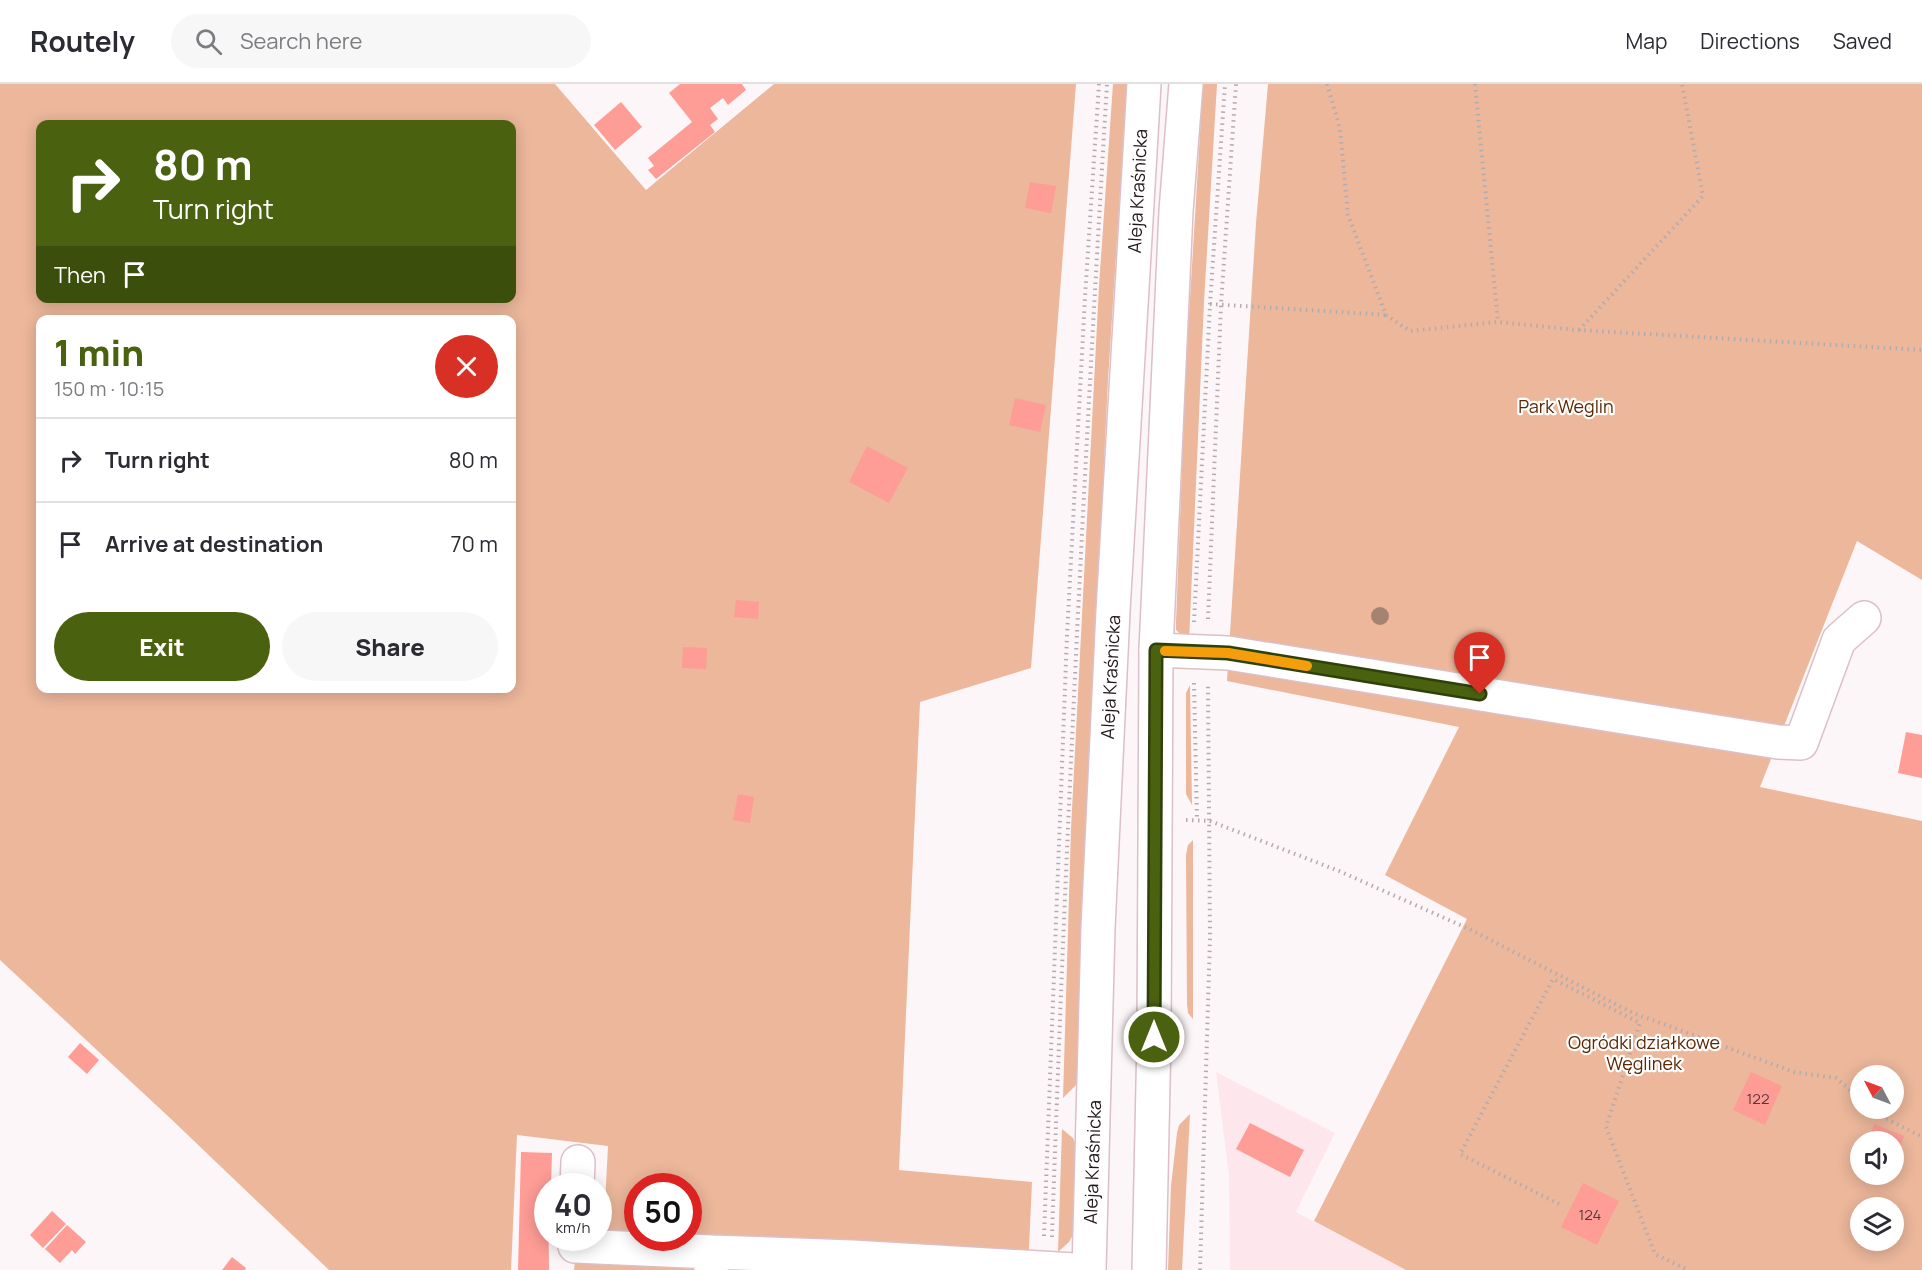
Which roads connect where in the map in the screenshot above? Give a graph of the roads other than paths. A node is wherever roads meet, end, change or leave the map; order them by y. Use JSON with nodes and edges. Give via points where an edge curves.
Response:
{"nodes":[{"id":1,"x":1144,"y":84,"type":"edge"},
{"id":2,"x":1186,"y":84,"type":"edge"},
{"id":3,"x":1864,"y":618,"type":"dead end"},
{"id":4,"x":1156,"y":650,"type":"junction"},
{"id":5,"x":612,"y":1250,"type":"edge"},
{"id":6,"x":712,"y":1261,"type":"edge"},
{"id":7,"x":852,"y":1264,"type":"edge"},
{"id":8,"x":1058,"y":1270,"type":"edge"},
{"id":9,"x":1089,"y":1270,"type":"edge"},
{"id":10,"x":1149,"y":1270,"type":"edge"}],
"edges":[{"from":1,"to":9,"type":"main road","name":"Aleja Kraśnicka","via":[[1098,928]]},
{"from":2,"to":4,"type":"main road","via":[[1175,234]]},
{"from":3,"to":4,"type":"main road","via":[[1839,640],[1802,743],[1228,653]]},
{"from":4,"to":10,"type":"main road"},
{"from":5,"to":6,"type":"main road"},
{"from":6,"to":7,"type":"main road"},
{"from":7,"to":8,"type":"main road"}]}
